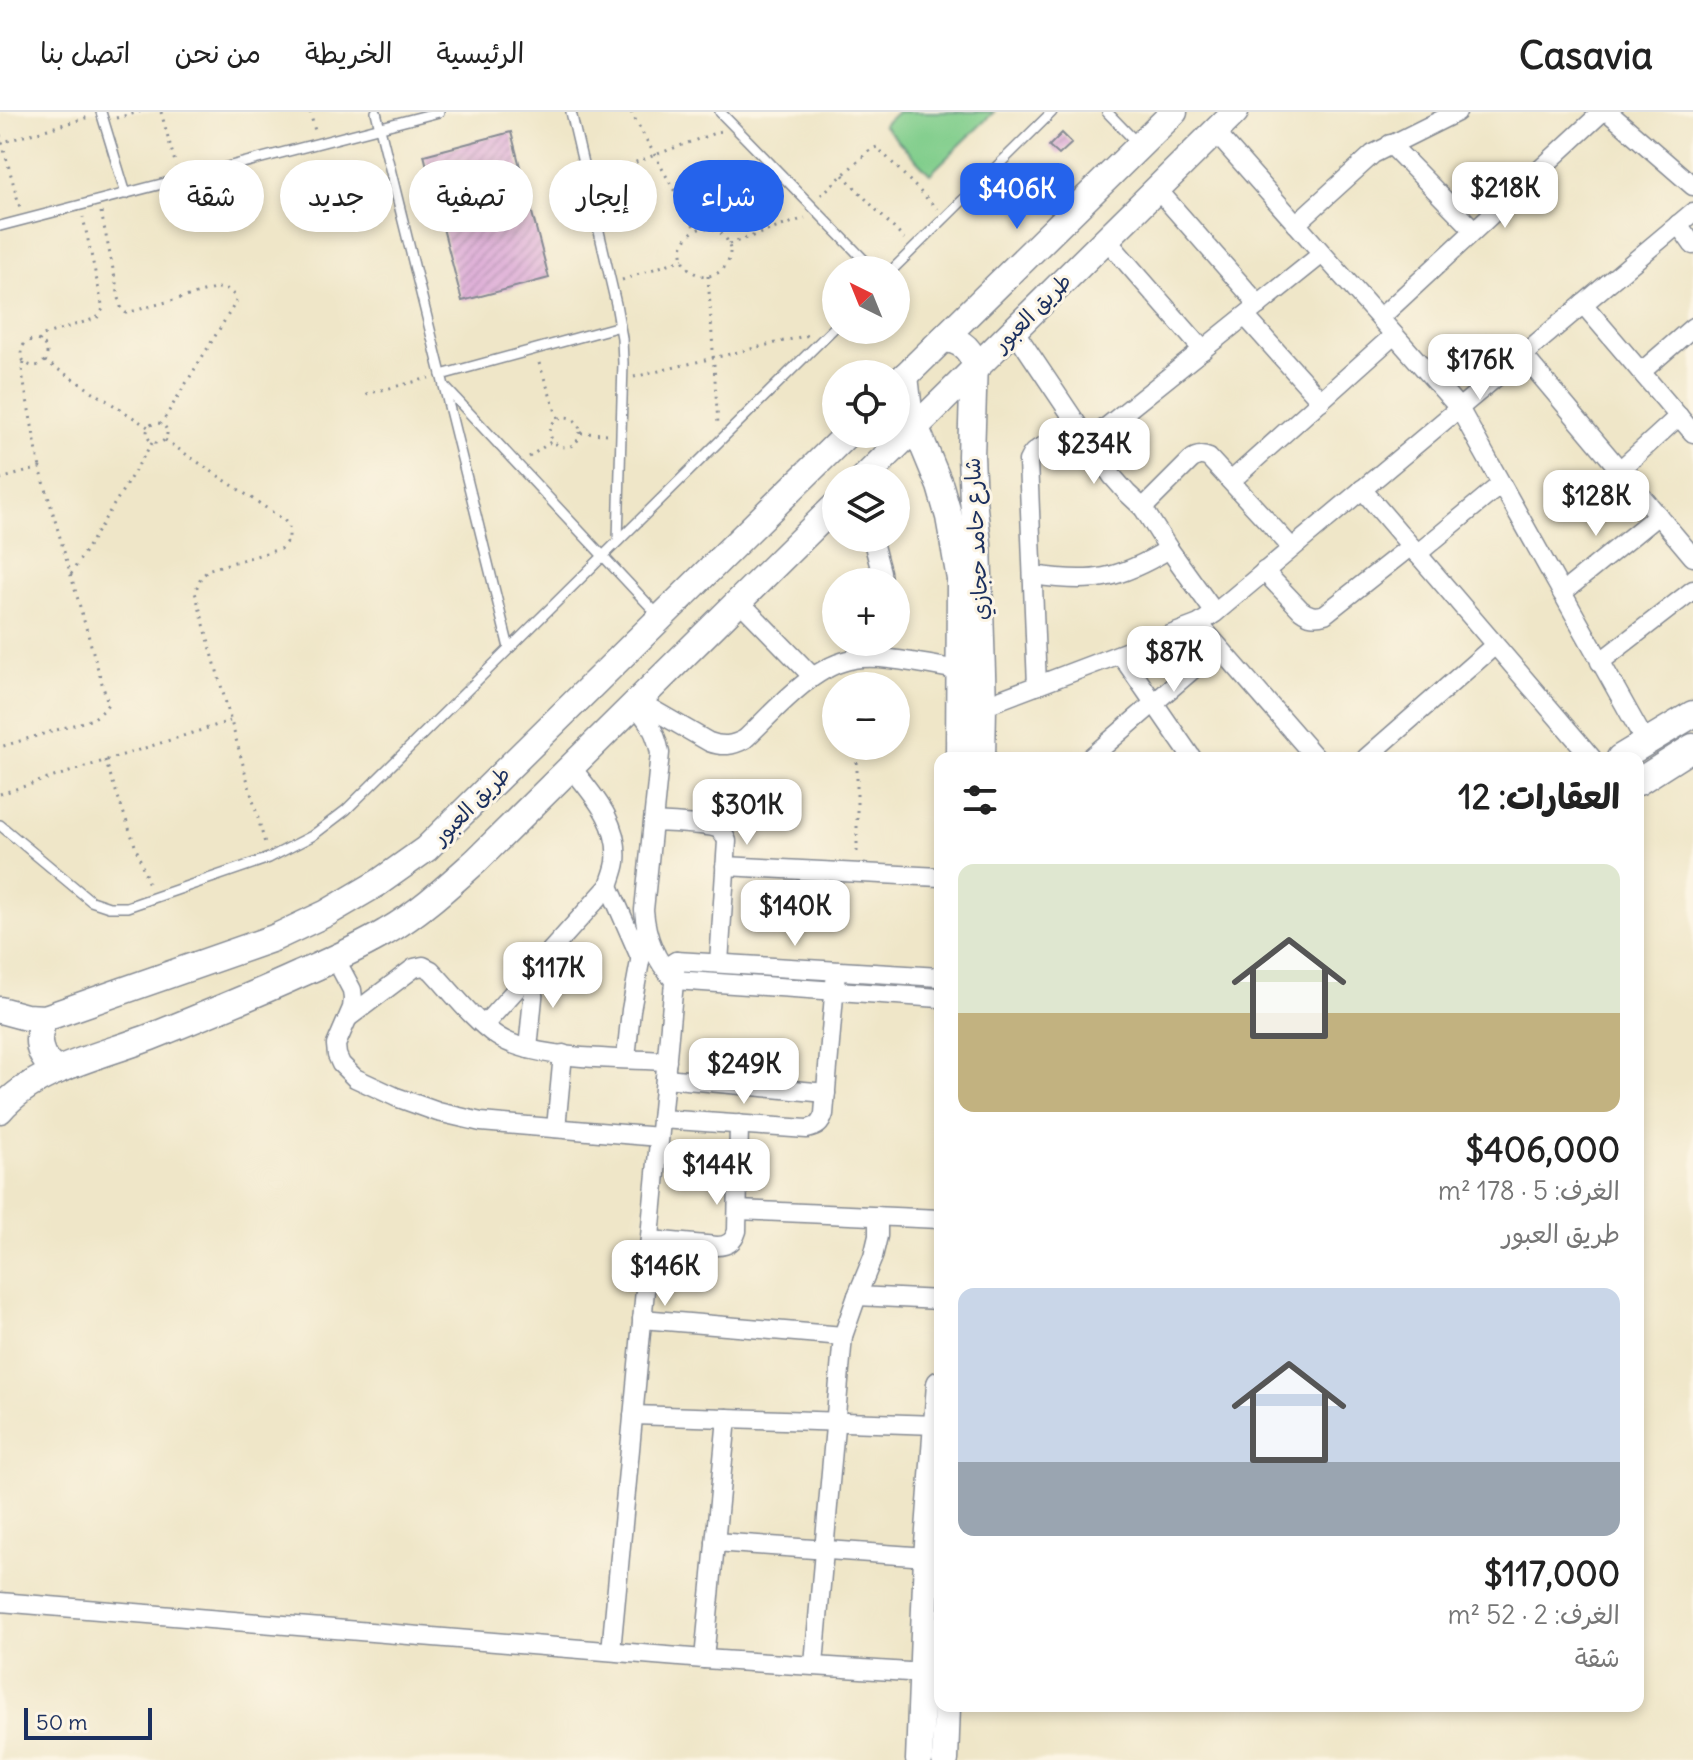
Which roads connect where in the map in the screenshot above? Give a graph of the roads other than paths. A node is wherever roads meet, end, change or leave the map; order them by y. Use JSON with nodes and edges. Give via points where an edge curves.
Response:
{"nodes":[{"id":1,"x":376,"y":112,"type":"edge"},
{"id":2,"x":439,"y":112,"type":"edge"},
{"id":3,"x":571,"y":112,"type":"edge"},
{"id":4,"x":720,"y":112,"type":"edge"},
{"id":5,"x":1052,"y":112,"type":"edge"},
{"id":6,"x":1107,"y":112,"type":"edge"},
{"id":7,"x":1174,"y":112,"type":"edge"},
{"id":8,"x":1235,"y":112,"type":"edge"},
{"id":9,"x":1454,"y":113,"type":"edge"},
{"id":10,"x":1615,"y":114,"type":"edge"},
{"id":11,"x":102,"y":116,"type":"edge"},
{"id":12,"x":380,"y":128,"type":"junction"},
{"id":13,"x":1215,"y":132,"type":"junction"},
{"id":14,"x":1390,"y":144,"type":"junction"},
{"id":15,"x":1140,"y":145,"type":"junction"},
{"id":16,"x":1693,"y":186,"type":"edge"},
{"id":17,"x":1157,"y":189,"type":"junction"},
{"id":18,"x":126,"y":194,"type":"junction"},
{"id":19,"x":1686,"y":218,"type":"edge"},
{"id":20,"x":1296,"y":224,"type":"junction"},
{"id":21,"x":0,"y":226,"type":"edge"},
{"id":22,"x":1474,"y":230,"type":"junction"},
{"id":23,"x":1106,"y":239,"type":"junction"},
{"id":24,"x":1693,"y":245,"type":"edge"},
{"id":25,"x":1322,"y":254,"type":"junction"},
{"id":26,"x":860,"y":256,"type":"edge"},
{"id":27,"x":906,"y":256,"type":"edge"},
{"id":28,"x":1583,"y":304,"type":"junction"},
{"id":29,"x":1252,"y":310,"type":"junction"},
{"id":30,"x":1380,"y":318,"type":"junction"},
{"id":31,"x":620,"y":326,"type":"junction"},
{"id":32,"x":1693,"y":327,"type":"edge"},
{"id":33,"x":1014,"y":330,"type":"junction"},
{"id":34,"x":1394,"y":335,"type":"junction"},
{"id":35,"x":943,"y":339,"type":"junction"},
{"id":36,"x":822,"y":341,"type":"edge"},
{"id":37,"x":1203,"y":350,"type":"junction"},
{"id":38,"x":1523,"y":355,"type":"junction"},
{"id":39,"x":974,"y":370,"type":"junction"},
{"id":40,"x":910,"y":372,"type":"edge"},
{"id":41,"x":1641,"y":372,"type":"junction"},
{"id":42,"x":442,"y":380,"type":"junction"},
{"id":43,"x":1321,"y":401,"type":"junction"},
{"id":44,"x":1459,"y":408,"type":"junction"},
{"id":45,"x":910,"y":409,"type":"edge"},
{"id":46,"x":1679,"y":416,"type":"junction"},
{"id":47,"x":915,"y":427,"type":"junction"},
{"id":48,"x":1693,"y":433,"type":"edge"},
{"id":49,"x":1089,"y":441,"type":"junction"},
{"id":50,"x":833,"y":448,"type":"edge"},
{"id":51,"x":878,"y":464,"type":"edge"},
{"id":52,"x":1620,"y":470,"type":"junction"},
{"id":53,"x":1231,"y":481,"type":"junction"},
{"id":54,"x":1500,"y":485,"type":"junction"},
{"id":55,"x":1362,"y":489,"type":"junction"},
{"id":56,"x":1143,"y":508,"type":"junction"},
{"id":57,"x":1658,"y":515,"type":"junction"},
{"id":58,"x":822,"y":519,"type":"edge"},
{"id":59,"x":618,"y":541,"type":"junction"},
{"id":60,"x":1292,"y":548,"type":"junction"},
{"id":61,"x":1169,"y":549,"type":"junction"},
{"id":62,"x":1414,"y":550,"type":"junction"},
{"id":63,"x":604,"y":555,"type":"junction"},
{"id":64,"x":1693,"y":557,"type":"edge"},
{"id":65,"x":1264,"y":571,"type":"junction"},
{"id":66,"x":1033,"y":575,"type":"junction"},
{"id":67,"x":1693,"y":590,"type":"edge"},
{"id":68,"x":1562,"y":593,"type":"junction"},
{"id":69,"x":739,"y":601,"type":"junction"},
{"id":70,"x":1215,"y":613,"type":"junction"},
{"id":71,"x":661,"y":617,"type":"junction"},
{"id":72,"x":1199,"y":624,"type":"junction"},
{"id":73,"x":1495,"y":645,"type":"junction"},
{"id":74,"x":1219,"y":647,"type":"junction"},
{"id":75,"x":509,"y":648,"type":"junction"},
{"id":76,"x":1121,"y":655,"type":"junction"},
{"id":77,"x":862,"y":656,"type":"edge"},
{"id":78,"x":904,"y":656,"type":"edge"},
{"id":79,"x":1600,"y":662,"type":"junction"},
{"id":80,"x":960,"y":670,"type":"junction"},
{"id":81,"x":812,"y":676,"type":"junction"},
{"id":82,"x":1037,"y":686,"type":"junction"},
{"id":83,"x":636,"y":703,"type":"junction"},
{"id":84,"x":1154,"y":703,"type":"junction"},
{"id":85,"x":971,"y":706,"type":"junction"},
{"id":86,"x":1693,"y":714,"type":"edge"},
{"id":87,"x":1646,"y":743,"type":"junction"},
{"id":88,"x":1693,"y":747,"type":"edge"},
{"id":89,"x":960,"y":752,"type":"edge"},
{"id":90,"x":981,"y":752,"type":"edge"},
{"id":91,"x":1097,"y":752,"type":"edge"},
{"id":92,"x":1188,"y":752,"type":"edge"},
{"id":93,"x":1311,"y":752,"type":"edge"},
{"id":94,"x":1373,"y":752,"type":"edge"},
{"id":95,"x":1587,"y":752,"type":"edge"},
{"id":96,"x":1630,"y":752,"type":"edge"},
{"id":97,"x":571,"y":767,"type":"junction"},
{"id":98,"x":1644,"y":778,"type":"edge"},
{"id":99,"x":654,"y":822,"type":"junction"},
{"id":100,"x":0,"y":825,"type":"edge"},
{"id":101,"x":725,"y":866,"type":"junction"},
{"id":102,"x":934,"y":877,"type":"edge"},
{"id":103,"x":609,"y":886,"type":"junction"},
{"id":104,"x":646,"y":929,"type":"junction"},
{"id":105,"x":640,"y":957,"type":"junction"},
{"id":106,"x":335,"y":958,"type":"junction"},
{"id":107,"x":719,"y":963,"type":"junction"},
{"id":108,"x":536,"y":967,"type":"junction"},
{"id":109,"x":671,"y":970,"type":"junction"},
{"id":110,"x":836,"y":972,"type":"junction"},
{"id":111,"x":934,"y":977,"type":"edge"},
{"id":112,"x":834,"y":992,"type":"junction"},
{"id":113,"x":934,"y":998,"type":"edge"},
{"id":114,"x":0,"y":1010,"type":"edge"},
{"id":115,"x":349,"y":1017,"type":"junction"},
{"id":116,"x":45,"y":1018,"type":"junction"},
{"id":117,"x":484,"y":1025,"type":"junction"},
{"id":118,"x":528,"y":1049,"type":"junction"},
{"id":119,"x":563,"y":1054,"type":"junction"},
{"id":120,"x":617,"y":1058,"type":"junction"},
{"id":121,"x":666,"y":1070,"type":"junction"},
{"id":122,"x":57,"y":1071,"type":"junction"},
{"id":123,"x":826,"y":1093,"type":"junction"},
{"id":124,"x":0,"y":1110,"type":"edge"},
{"id":125,"x":739,"y":1124,"type":"junction"},
{"id":126,"x":556,"y":1128,"type":"junction"},
{"id":127,"x":660,"y":1128,"type":"junction"},
{"id":128,"x":738,"y":1210,"type":"junction"},
{"id":129,"x":878,"y":1216,"type":"junction"},
{"id":130,"x":934,"y":1219,"type":"edge"},
{"id":131,"x":650,"y":1240,"type":"junction"},
{"id":132,"x":857,"y":1296,"type":"junction"},
{"id":133,"x":934,"y":1300,"type":"edge"},
{"id":134,"x":642,"y":1319,"type":"junction"},
{"id":135,"x":843,"y":1336,"type":"junction"},
{"id":136,"x":633,"y":1415,"type":"junction"},
{"id":137,"x":727,"y":1418,"type":"junction"},
{"id":138,"x":835,"y":1421,"type":"junction"},
{"id":139,"x":934,"y":1425,"type":"edge"},
{"id":140,"x":934,"y":1465,"type":"edge"},
{"id":141,"x":715,"y":1542,"type":"junction"},
{"id":142,"x":824,"y":1550,"type":"junction"},
{"id":143,"x":927,"y":1557,"type":"junction"},
{"id":144,"x":0,"y":1602,"type":"edge"},
{"id":145,"x":611,"y":1651,"type":"junction"},
{"id":146,"x":704,"y":1659,"type":"junction"},
{"id":147,"x":814,"y":1664,"type":"junction"},
{"id":148,"x":931,"y":1674,"type":"edge"},
{"id":149,"x":947,"y":1712,"type":"edge"},
{"id":150,"x":919,"y":1760,"type":"edge"},
{"id":151,"x":945,"y":1760,"type":"edge"}],
"edges":[{"from":1,"to":12,"type":"lane"},
{"from":2,"to":12,"type":"lane"},
{"from":3,"to":31,"type":"lane"},
{"from":4,"to":26,"type":"lane"},
{"from":5,"to":27,"type":"lane"},
{"from":6,"to":15,"type":"lane"},
{"from":7,"to":15,"type":"street","name":"طريق العبور"},
{"from":8,"to":13,"type":"street","name":"طريق العبور"},
{"from":9,"to":14,"type":"street"},
{"from":10,"to":16,"type":"street"},
{"from":10,"to":22,"type":"street"},
{"from":11,"to":18,"type":"lane"},
{"from":12,"to":18,"type":"lane"},
{"from":12,"to":42,"type":"lane"},
{"from":13,"to":17,"type":"street","name":"طريق العبور"},
{"from":13,"to":20,"type":"street"},
{"from":14,"to":20,"type":"street"},
{"from":14,"to":22,"type":"street"},
{"from":15,"to":35,"type":"street","name":"طريق العبور"},
{"from":17,"to":23,"type":"street","name":"طريق العبور"},
{"from":17,"to":29,"type":"street"},
{"from":18,"to":21,"type":"lane"},
{"from":19,"to":24,"type":"street"},
{"from":19,"to":28,"type":"street"},
{"from":20,"to":25,"type":"street"},
{"from":22,"to":30,"type":"street"},
{"from":23,"to":33,"type":"street","name":"طريق العبور"},
{"from":23,"to":37,"type":"street"},
{"from":25,"to":29,"type":"street"},
{"from":25,"to":30,"type":"street"},
{"from":28,"to":38,"type":"street"},
{"from":28,"to":41,"type":"street"},
{"from":29,"to":37,"type":"street"},
{"from":29,"to":43,"type":"street"},
{"from":30,"to":34,"type":"street"},
{"from":31,"to":42,"type":"lane"},
{"from":31,"to":59,"type":"lane"},
{"from":32,"to":41,"type":"street"},
{"from":33,"to":39,"type":"street","name":"طريق العبور"},
{"from":33,"to":49,"type":"street"},
{"from":34,"to":43,"type":"street"},
{"from":34,"to":44,"type":"street"},
{"from":35,"to":39,"type":"street","via":[[966,347]]},
{"from":35,"to":40,"type":"street","name":"طريق العبور"},
{"from":36,"to":59,"type":"lane"},
{"from":37,"to":49,"type":"street"},
{"from":38,"to":44,"type":"street"},
{"from":38,"to":52,"type":"street"},
{"from":39,"to":47,"type":"street","name":"طريق العبور"},
{"from":39,"to":85,"type":"street","name":"شارع حامد حجازي","via":[[971,456],[978,543]]},
{"from":41,"to":46,"type":"street"},
{"from":42,"to":63,"type":"lane"},
{"from":42,"to":75,"type":"lane"},
{"from":43,"to":53,"type":"street"},
{"from":44,"to":54,"type":"street"},
{"from":44,"to":55,"type":"street"},
{"from":45,"to":47,"type":"street","name":"شارع حامد حجازي"},
{"from":46,"to":48,"type":"street"},
{"from":46,"to":52,"type":"street"},
{"from":47,"to":51,"type":"street","name":"طريق العبور"},
{"from":47,"to":80,"type":"street","name":"شارع حامد حجازي","via":[[940,486],[956,548]]},
{"from":49,"to":56,"type":"street","via":[[1112,476]]},
{"from":49,"to":66,"type":"street","via":[[1044,446],[1030,456]]},
{"from":50,"to":71,"type":"street","name":"طريق العبور"},
{"from":52,"to":57,"type":"street"},
{"from":53,"to":56,"type":"street","via":[[1200,455]]},
{"from":53,"to":60,"type":"street"},
{"from":54,"to":62,"type":"street"},
{"from":54,"to":68,"type":"street"},
{"from":55,"to":60,"type":"street"},
{"from":55,"to":62,"type":"street"},
{"from":56,"to":61,"type":"street"},
{"from":57,"to":64,"type":"street"},
{"from":57,"to":68,"type":"street"},
{"from":58,"to":69,"type":"street","name":"طريق العبور"},
{"from":59,"to":63,"type":"lane"},
{"from":60,"to":65,"type":"street"},
{"from":61,"to":66,"type":"street","via":[[1139,567],[1104,578]]},
{"from":61,"to":70,"type":"street"},
{"from":62,"to":65,"type":"street","via":[[1319,616],[1301,610]]},
{"from":62,"to":73,"type":"street"},
{"from":63,"to":71,"type":"lane"},
{"from":63,"to":75,"type":"lane"},
{"from":65,"to":70,"type":"street"},
{"from":66,"to":82,"type":"street"},
{"from":67,"to":79,"type":"street"},
{"from":68,"to":79,"type":"street"},
{"from":69,"to":81,"type":"street"},
{"from":69,"to":83,"type":"street","name":"طريق العبور"},
{"from":70,"to":72,"type":"street"},
{"from":71,"to":116,"type":"street","name":"طريق العبور","via":[[426,849],[378,883],[274,938]]},
{"from":72,"to":74,"type":"street"},
{"from":72,"to":76,"type":"street"},
{"from":73,"to":94,"type":"street"},
{"from":73,"to":95,"type":"street"},
{"from":74,"to":84,"type":"street"},
{"from":74,"to":93,"type":"street"},
{"from":75,"to":100,"type":"lane","via":[[346,810],[312,836],[269,858],[154,898],[118,908],[91,901]]},
{"from":76,"to":82,"type":"street"},
{"from":76,"to":84,"type":"street"},
{"from":77,"to":81,"type":"street"},
{"from":78,"to":80,"type":"street"},
{"from":79,"to":87,"type":"street"},
{"from":80,"to":85,"type":"street","name":"شارع حامد حجازي"},
{"from":81,"to":83,"type":"street","via":[[734,745],[709,742]]},
{"from":82,"to":85,"type":"street"},
{"from":83,"to":97,"type":"street","name":"طريق العبور"},
{"from":83,"to":99,"type":"street","via":[[656,735],[660,753]]},
{"from":84,"to":91,"type":"street"},
{"from":84,"to":92,"type":"street"},
{"from":85,"to":89,"type":"street","name":"شارع حامد حجازي"},
{"from":85,"to":90,"type":"street","name":"شارع حامد حجازي"},
{"from":86,"to":87,"type":"street"},
{"from":87,"to":96,"type":"street"},
{"from":88,"to":98,"type":"street"},
{"from":97,"to":103,"type":"street","via":[[605,811],[615,835],[616,861]]},
{"from":97,"to":106,"type":"street","name":"طريق العبور","via":[[433,899],[386,932]]},
{"from":99,"to":101,"type":"street","via":[[718,829],[727,841]]},
{"from":99,"to":104,"type":"street"},
{"from":101,"to":102,"type":"street"},
{"from":101,"to":107,"type":"street"},
{"from":103,"to":105,"type":"street"},
{"from":103,"to":108,"type":"street"},
{"from":104,"to":105,"type":"street"},
{"from":104,"to":109,"type":"street"},
{"from":105,"to":120,"type":"street"},
{"from":106,"to":115,"type":"street","via":[[352,990]]},
{"from":106,"to":122,"type":"street","name":"طريق العبور"},
{"from":107,"to":109,"type":"street"},
{"from":107,"to":110,"type":"street"},
{"from":108,"to":117,"type":"street"},
{"from":108,"to":118,"type":"street"},
{"from":109,"to":112,"type":"street"},
{"from":109,"to":121,"type":"street"},
{"from":110,"to":111,"type":"street"},
{"from":110,"to":112,"type":"street"},
{"from":112,"to":113,"type":"street"},
{"from":112,"to":123,"type":"street"},
{"from":114,"to":116,"type":"street","name":"طريق العبور"},
{"from":115,"to":117,"type":"street","via":[[423,966]]},
{"from":115,"to":126,"type":"street","via":[[336,1045],[341,1064],[355,1078],[438,1112],[481,1122]]},
{"from":116,"to":122,"type":"street","via":[[39,1047]]},
{"from":117,"to":118,"type":"street"},
{"from":118,"to":119,"type":"street"},
{"from":119,"to":120,"type":"street"},
{"from":119,"to":126,"type":"street"},
{"from":120,"to":121,"type":"street"},
{"from":121,"to":123,"type":"street"},
{"from":121,"to":127,"type":"street"},
{"from":122,"to":124,"type":"street","name":"طريق العبور"},
{"from":123,"to":125,"type":"street","via":[[824,1114],[815,1128]]},
{"from":125,"to":127,"type":"street"},
{"from":125,"to":128,"type":"street"},
{"from":126,"to":127,"type":"street"},
{"from":127,"to":131,"type":"street"},
{"from":128,"to":129,"type":"street"},
{"from":128,"to":131,"type":"street","via":[[736,1236],[728,1244]]},
{"from":129,"to":130,"type":"street"},
{"from":129,"to":132,"type":"street","via":[[873,1257]]},
{"from":131,"to":134,"type":"street"},
{"from":132,"to":133,"type":"street"},
{"from":132,"to":135,"type":"street"},
{"from":134,"to":135,"type":"street"},
{"from":134,"to":136,"type":"street"},
{"from":135,"to":138,"type":"street"},
{"from":136,"to":137,"type":"street"},
{"from":136,"to":145,"type":"street"},
{"from":137,"to":138,"type":"street"},
{"from":137,"to":141,"type":"street"},
{"from":138,"to":139,"type":"street"},
{"from":138,"to":142,"type":"street"},
{"from":140,"to":143,"type":"street"},
{"from":141,"to":142,"type":"street"},
{"from":141,"to":146,"type":"street"},
{"from":142,"to":143,"type":"street"},
{"from":142,"to":147,"type":"street"},
{"from":143,"to":148,"type":"street"},
{"from":144,"to":145,"type":"street"},
{"from":145,"to":146,"type":"street"},
{"from":146,"to":147,"type":"street"},
{"from":147,"to":148,"type":"street"},
{"from":148,"to":150,"type":"street"},
{"from":149,"to":151,"type":"street"}]}
